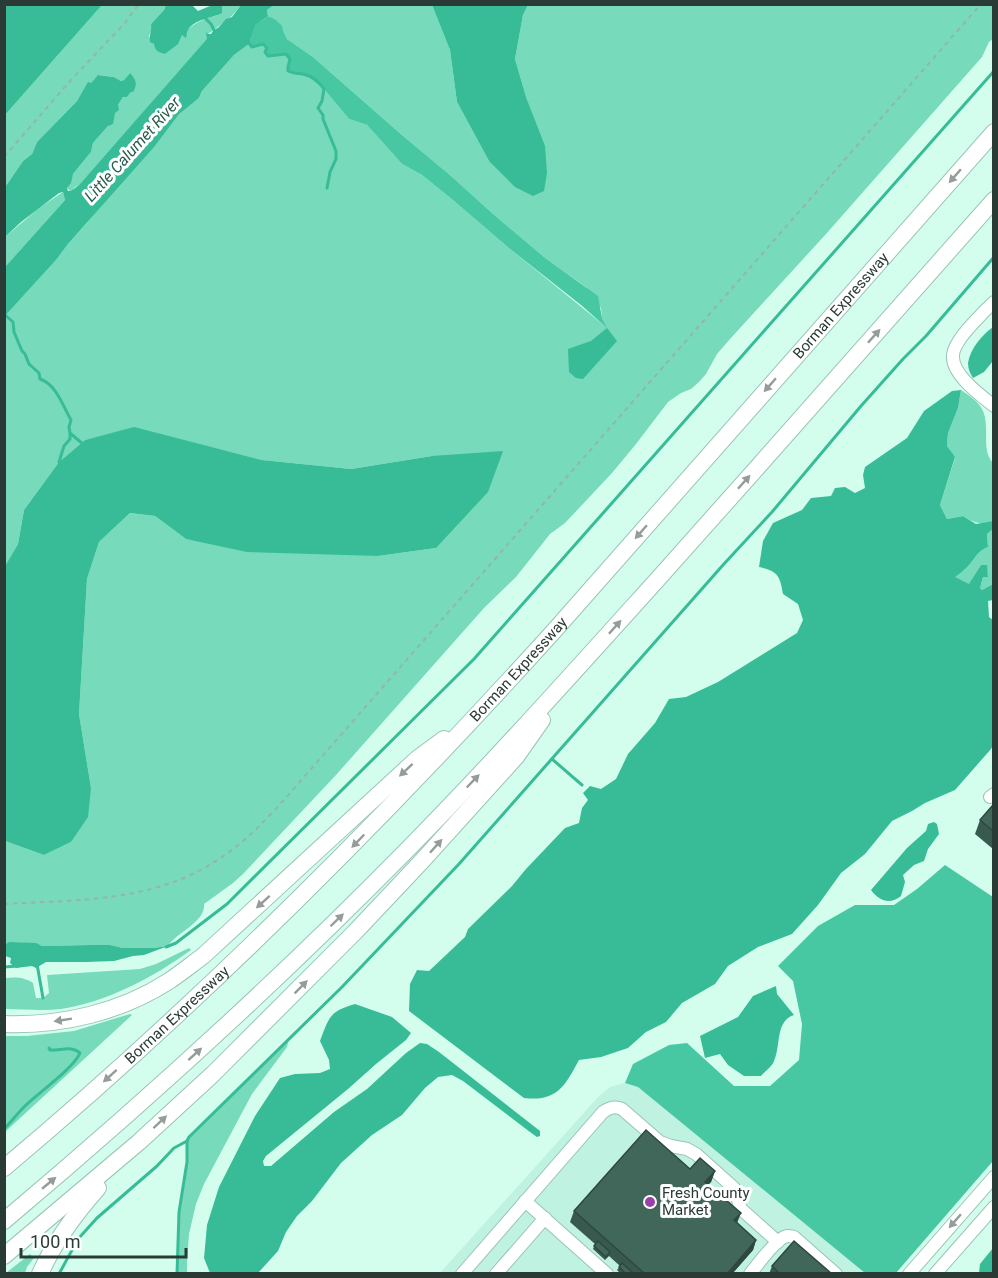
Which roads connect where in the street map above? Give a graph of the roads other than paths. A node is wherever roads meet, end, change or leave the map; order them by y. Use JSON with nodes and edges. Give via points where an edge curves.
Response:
{"nodes":[{"id":1,"x":993,"y":132,"type":"edge"},
{"id":2,"x":993,"y":200,"type":"edge"},
{"id":3,"x":993,"y":302,"type":"edge"},
{"id":4,"x":993,"y":406,"type":"edge"},
{"id":5,"x":576,"y":671,"type":"junction"},
{"id":6,"x":485,"y":707,"type":"junction"},
{"id":7,"x":4,"y":1024,"type":"edge"},
{"id":8,"x":138,"y":1142,"type":"junction"},
{"id":9,"x":4,"y":1168,"type":"edge"},
{"id":10,"x":993,"y":1177,"type":"edge"},
{"id":11,"x":525,"y":1201,"type":"junction"},
{"id":12,"x":993,"y":1207,"type":"edge"},
{"id":13,"x":545,"y":1218,"type":"junction"},
{"id":14,"x":4,"y":1221,"type":"edge"},
{"id":15,"x":778,"y":1242,"type":"junction"},
{"id":16,"x":4,"y":1256,"type":"edge"},
{"id":17,"x":40,"y":1274,"type":"edge"},
{"id":18,"x":462,"y":1274,"type":"edge"},
{"id":19,"x":496,"y":1274,"type":"edge"},
{"id":20,"x":607,"y":1274,"type":"edge"},
{"id":21,"x":750,"y":1274,"type":"edge"},
{"id":22,"x":836,"y":1274,"type":"edge"},
{"id":23,"x":909,"y":1274,"type":"edge"},
{"id":24,"x":935,"y":1274,"type":"edge"}],
"edges":[{"from":1,"to":6,"type":"highway","name":"Borman Expressway","one_way":true},
{"from":5,"to":2,"type":"highway","one_way":true},
{"from":3,"to":4,"type":"street","via":[[958,342],[953,359],[959,374]]},
{"from":8,"to":5,"type":"highway","one_way":true,"via":[[213,1074],[415,869],[516,757]]},
{"from":14,"to":5,"type":"highway","one_way":true,"via":[[194,1056],[321,936]]},
{"from":6,"to":7,"type":"highway","one_way":true,"via":[[417,759],[203,956],[169,981],[104,1011],[64,1021]]},
{"from":6,"to":9,"type":"highway","name":"Borman Expressway","one_way":true,"via":[[320,879],[230,966]]},
{"from":8,"to":16,"type":"highway"},
{"from":8,"to":17,"type":"highway","via":[[81,1207],[51,1250]]},
{"from":10,"to":23,"type":"street","one_way":true},
{"from":11,"to":13,"type":"street"},
{"from":11,"to":15,"type":"street","via":[[603,1112],[618,1107],[660,1142],[696,1154],[736,1191],[741,1209]]},
{"from":11,"to":18,"type":"street"},
{"from":12,"to":24,"type":"street"},
{"from":13,"to":19,"type":"street"},
{"from":13,"to":20,"type":"street"},
{"from":15,"to":21,"type":"street"},
{"from":15,"to":22,"type":"street","via":[[794,1237]]}]}
